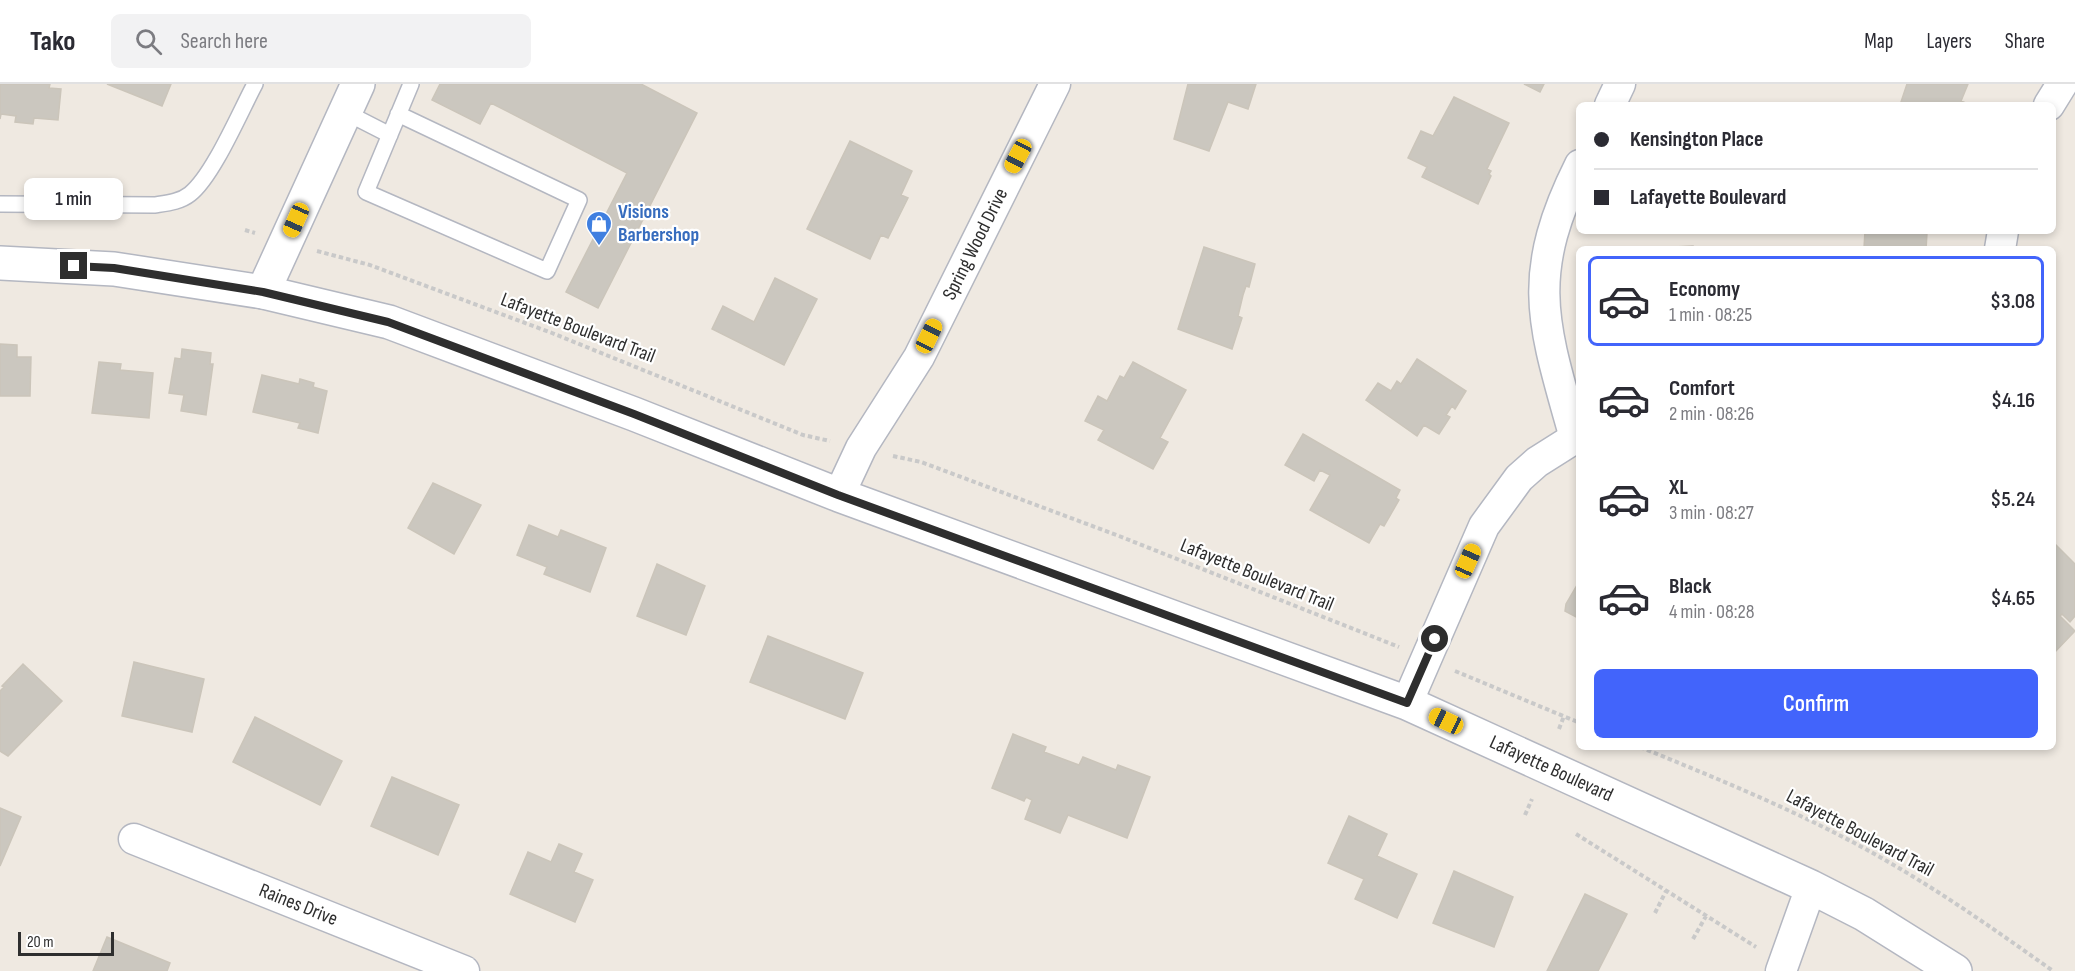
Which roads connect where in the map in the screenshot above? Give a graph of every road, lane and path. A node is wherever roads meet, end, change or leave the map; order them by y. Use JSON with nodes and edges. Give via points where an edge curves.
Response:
{"nodes":[{"id":1,"x":255,"y":84,"type":"edge"},
{"id":2,"x":411,"y":84,"type":"edge"},
{"id":3,"x":1055,"y":84,"type":"edge"},
{"id":4,"x":1620,"y":84,"type":"edge"},
{"id":5,"x":2062,"y":84,"type":"edge"},
{"id":6,"x":352,"y":98,"type":"edge"},
{"id":7,"x":1611,"y":102,"type":"edge"},
{"id":8,"x":2051,"y":102,"type":"edge"},
{"id":9,"x":398,"y":114,"type":"junction"},
{"id":10,"x":390,"y":135,"type":"junction"},
{"id":11,"x":1576,"y":174,"type":"edge"},
{"id":12,"x":0,"y":204,"type":"edge"},
{"id":13,"x":339,"y":257,"type":"dead end"},
{"id":14,"x":0,"y":263,"type":"edge"},
{"id":15,"x":263,"y":292,"type":"junction"},
{"id":16,"x":803,"y":435,"type":"dead end"},
{"id":17,"x":1576,"y":437,"type":"edge"},
{"id":18,"x":1576,"y":441,"type":"edge"},
{"id":19,"x":921,"y":462,"type":"dead end"},
{"id":20,"x":838,"y":495,"type":"junction"},
{"id":21,"x":1427,"y":659,"type":"junction"},
{"id":22,"x":1407,"y":703,"type":"junction"},
{"id":23,"x":1564,"y":716,"type":"junction"},
{"id":24,"x":1576,"y":721,"type":"edge"},
{"id":25,"x":1559,"y":729,"type":"dead end"},
{"id":26,"x":1647,"y":750,"type":"edge"},
{"id":27,"x":1532,"y":799,"type":"dead end"},
{"id":28,"x":1525,"y":814,"type":"dead end"},
{"id":29,"x":1576,"y":834,"type":"dead end"},
{"id":30,"x":134,"y":838,"type":"dead end"},
{"id":31,"x":1811,"y":887,"type":"junction"},
{"id":32,"x":1666,"y":891,"type":"junction"},
{"id":33,"x":1655,"y":913,"type":"dead end"},
{"id":34,"x":1706,"y":916,"type":"junction"},
{"id":35,"x":1693,"y":939,"type":"dead end"},
{"id":36,"x":1782,"y":968,"type":"edge"},
{"id":37,"x":464,"y":971,"type":"edge"},
{"id":38,"x":1955,"y":971,"type":"edge"},
{"id":39,"x":2052,"y":971,"type":"edge"}],
"edges":[{"from":1,"to":12,"type":"lane","via":[[204,179],[190,194],[175,202]]},
{"from":2,"to":9,"type":"lane"},
{"from":3,"to":20,"type":"street","name":"Spring Wood Drive","via":[[919,357],[861,448]]},
{"from":4,"to":7,"type":"street"},
{"from":5,"to":8,"type":"street"},
{"from":6,"to":10,"type":"lane"},
{"from":6,"to":15,"type":"main road"},
{"from":9,"to":10,"type":"lane"},
{"from":9,"to":10,"type":"lane","via":[[579,200],[547,271],[366,192]]},
{"from":11,"to":17,"type":"street","via":[[1550,236],[1544,272],[1544,316]]},
{"from":13,"to":16,"type":"path","name":"Lafayette Boulevard Trail","via":[[552,333]]},
{"from":14,"to":15,"type":"main road","name":"Lafayette Boulevard","via":[[114,268]]},
{"from":15,"to":20,"type":"main road","name":"Lafayette Boulevard","via":[[388,322]]},
{"from":18,"to":21,"type":"street","via":[[1537,462],[1501,499],[1484,526]]},
{"from":19,"to":21,"type":"path","name":"Lafayette Boulevard Trail"},
{"from":20,"to":22,"type":"main road","name":"Lafayette Boulevard"},
{"from":21,"to":22,"type":"street"},
{"from":21,"to":23,"type":"path","name":"Lafayette Boulevard Trail"},
{"from":22,"to":31,"type":"main road","name":"Lafayette Boulevard"},
{"from":23,"to":24,"type":"path","name":"Lafayette Boulevard Trail"},
{"from":23,"to":25,"type":"path"},
{"from":26,"to":39,"type":"path","name":"Lafayette Boulevard Trail","via":[[1754,794],[1884,859],[1944,895]]},
{"from":27,"to":28,"type":"path"},
{"from":29,"to":32,"type":"path"},
{"from":30,"to":37,"type":"street","name":"Raines Drive"},
{"from":31,"to":36,"type":"street"},
{"from":31,"to":38,"type":"main road","name":"Lafayette Boulevard","via":[[1864,914]]},
{"from":32,"to":33,"type":"path"},
{"from":32,"to":34,"type":"path"},
{"from":34,"to":35,"type":"path"},
{"from":34,"to":36,"type":"path"}]}
